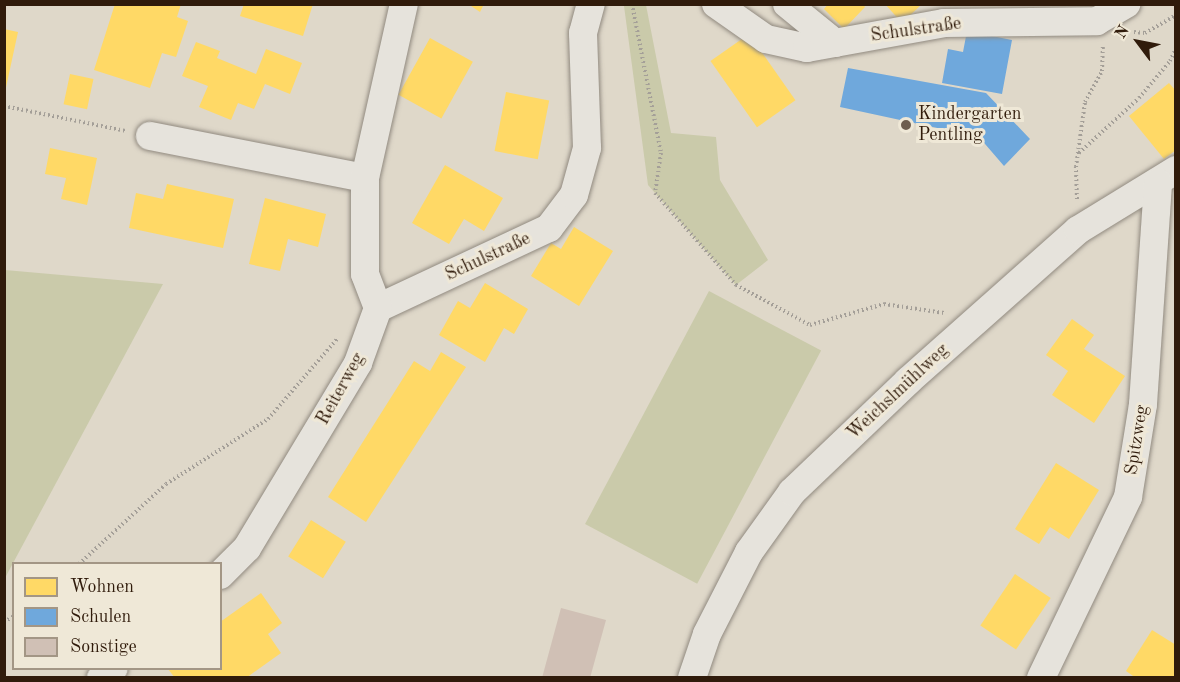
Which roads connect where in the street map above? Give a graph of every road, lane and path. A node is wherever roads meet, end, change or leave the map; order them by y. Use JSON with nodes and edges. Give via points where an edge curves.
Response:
{"nodes":[{"id":1,"x":404,"y":4,"type":"edge"},
{"id":2,"x":591,"y":4,"type":"edge"},
{"id":3,"x":632,"y":4,"type":"edge"},
{"id":4,"x":716,"y":4,"type":"edge"},
{"id":5,"x":787,"y":4,"type":"edge"},
{"id":6,"x":1126,"y":4,"type":"edge"},
{"id":7,"x":1103,"y":41,"type":"dead end"},
{"id":8,"x":835,"y":43,"type":"junction"},
{"id":9,"x":1176,"y":48,"type":"edge"},
{"id":10,"x":4,"y":106,"type":"edge"},
{"id":11,"x":150,"y":136,"type":"joint"},
{"id":12,"x":1078,"y":154,"type":"junction"},
{"id":13,"x":1167,"y":177,"type":"edge"},
{"id":14,"x":365,"y":178,"type":"junction"},
{"id":15,"x":1078,"y":230,"type":"junction"},
{"id":16,"x":378,"y":308,"type":"junction"},
{"id":17,"x":978,"y":319,"type":"junction"},
{"id":18,"x":344,"y":334,"type":"dead end"},
{"id":19,"x":82,"y":562,"type":"edge"},
{"id":20,"x":222,"y":573,"type":"edge"},
{"id":21,"x":692,"y":678,"type":"edge"},
{"id":22,"x":1041,"y":678,"type":"edge"}],
"edges":[{"from":1,"to":14,"type":"street"},
{"from":2,"to":16,"type":"street","name":"Schulstraße","via":[[583,33],[587,148],[574,195],[549,228]]},
{"from":3,"to":17,"type":"path","via":[[661,153],[655,193],[736,285],[810,326],[884,304]]},
{"from":4,"to":8,"type":"street","name":"Schulstraße","via":[[766,39],[807,48]]},
{"from":5,"to":8,"type":"street"},
{"from":6,"to":8,"type":"street","name":"Schulstraße","via":[[1096,21],[944,23]]},
{"from":7,"to":12,"type":"path","via":[[1102,71],[1085,102]]},
{"from":9,"to":12,"type":"path","via":[[1138,98]]},
{"from":10,"to":11,"type":"path"},
{"from":11,"to":14,"type":"street"},
{"from":12,"to":15,"type":"path"},
{"from":13,"to":15,"type":"street","name":"Weichslmühlweg"},
{"from":13,"to":22,"type":"street","name":"Spitzweg","via":[[1143,404],[1128,497]]},
{"from":14,"to":16,"type":"street","via":[[365,274]]},
{"from":15,"to":17,"type":"street","name":"Weichslmühlweg"},
{"from":16,"to":20,"type":"street","name":"Reiterweg","via":[[358,363],[247,548]]},
{"from":17,"to":21,"type":"street","name":"Weichslmühlweg","via":[[792,492],[749,552],[707,634]]},
{"from":18,"to":19,"type":"path","via":[[268,419],[166,484]]}]}
